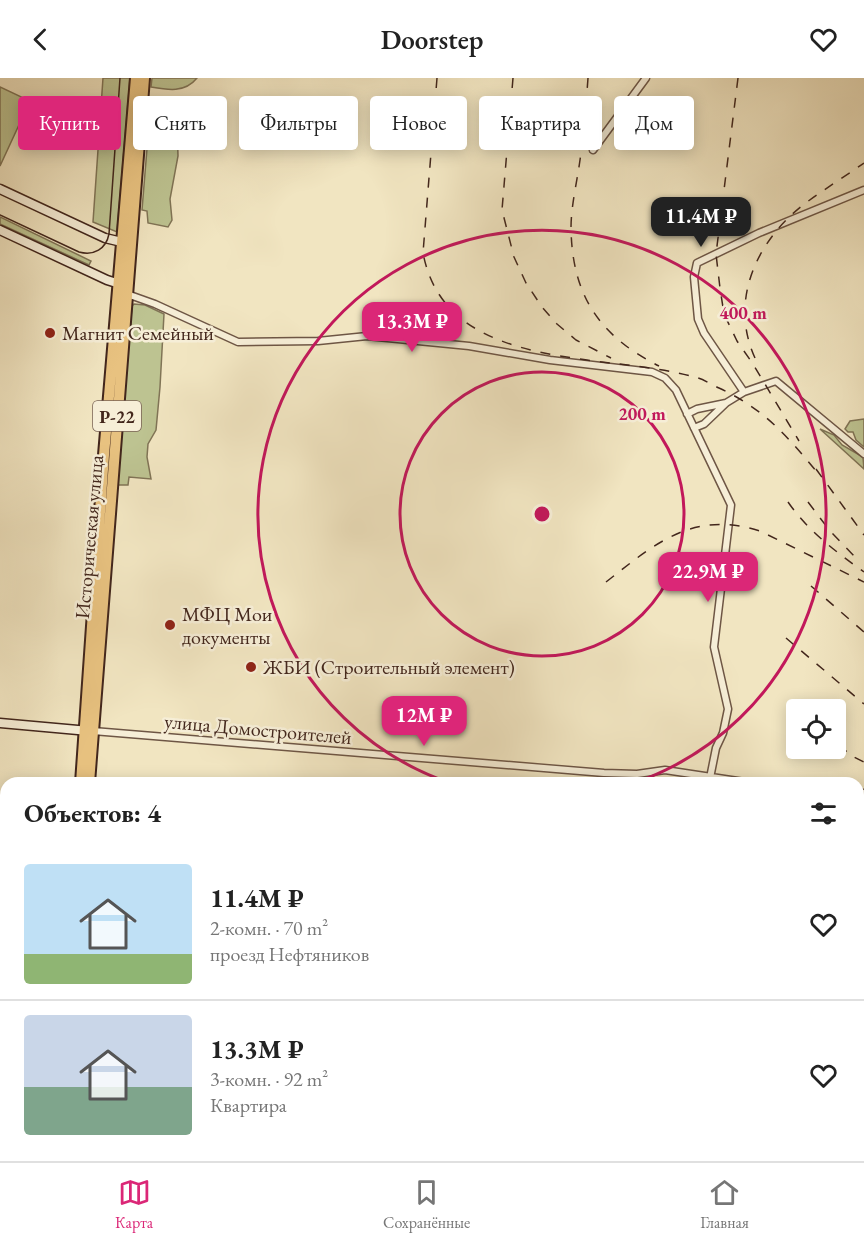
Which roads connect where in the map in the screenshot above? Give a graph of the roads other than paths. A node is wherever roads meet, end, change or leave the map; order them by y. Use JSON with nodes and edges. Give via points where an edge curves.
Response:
{"nodes":[{"id":1,"x":136,"y":78,"type":"edge"},
{"id":2,"x":144,"y":78,"type":"edge"},
{"id":3,"x":646,"y":78,"type":"edge"},
{"id":4,"x":602,"y":138,"type":"edge"},
{"id":5,"x":0,"y":189,"type":"edge"},
{"id":6,"x":864,"y":190,"type":"edge"},
{"id":7,"x":0,"y":230,"type":"edge"},
{"id":8,"x":127,"y":244,"type":"junction"},
{"id":9,"x":124,"y":288,"type":"junction"},
{"id":10,"x":744,"y":392,"type":"junction"},
{"id":11,"x":726,"y":403,"type":"junction"},
{"id":12,"x":687,"y":414,"type":"junction"},
{"id":13,"x":694,"y":428,"type":"junction"},
{"id":14,"x":864,"y":454,"type":"edge"},
{"id":15,"x":0,"y":723,"type":"edge"},
{"id":16,"x":88,"y":731,"type":"junction"},
{"id":17,"x":82,"y":777,"type":"edge"},
{"id":18,"x":89,"y":777,"type":"edge"},
{"id":19,"x":704,"y":777,"type":"edge"},
{"id":20,"x":710,"y":777,"type":"edge"}],
"edges":[{"from":1,"to":8,"type":"highway","name":"Историческая улица","number":"Р-22"},
{"from":2,"to":8,"type":"highway","name":"Историческая улица","number":"Р-22"},
{"from":3,"to":4,"type":"street"},
{"from":5,"to":8,"type":"main road","via":[[105,238]]},
{"from":6,"to":10,"type":"street","via":[[697,263],[694,276],[698,319]]},
{"from":7,"to":9,"type":"main road"},
{"from":8,"to":9,"type":"highway","name":"Историческая улица","number":"Р-22"},
{"from":9,"to":12,"type":"street","via":[[238,342],[367,336],[652,372],[676,390]]},
{"from":9,"to":16,"type":"highway","name":"Историческая улица","number":"Р-22"},
{"from":10,"to":11,"type":"street"},
{"from":10,"to":14,"type":"street","via":[[776,381]]},
{"from":11,"to":12,"type":"street"},
{"from":11,"to":13,"type":"street","via":[[704,424]]},
{"from":12,"to":13,"type":"street"},
{"from":13,"to":20,"type":"street","via":[[731,505],[714,647],[729,709]]},
{"from":15,"to":16,"type":"main road"},
{"from":16,"to":17,"type":"highway","name":"Историческая улица","number":"Р-22"},
{"from":16,"to":18,"type":"highway","name":"Историческая улица","number":"Р-22"},
{"from":16,"to":19,"type":"street","name":"улица Домостроителей","via":[[604,773],[665,770]]}]}
